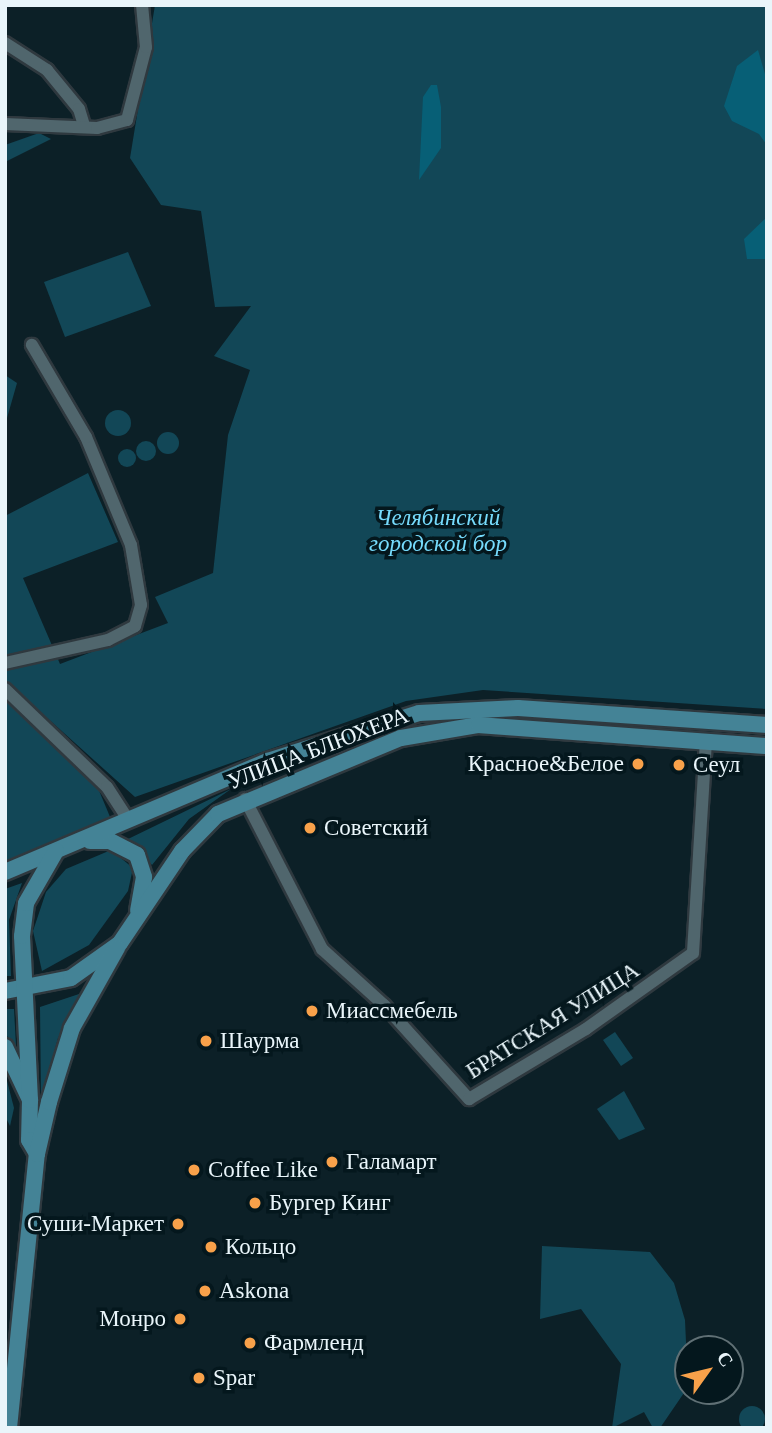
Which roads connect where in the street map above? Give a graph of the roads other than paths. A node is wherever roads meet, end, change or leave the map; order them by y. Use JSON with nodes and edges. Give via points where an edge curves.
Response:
{"nodes":[{"id":1,"x":142,"y":5,"type":"edge"},
{"id":2,"x":5,"y":44,"type":"edge"},
{"id":3,"x":5,"y":124,"type":"edge"},
{"id":4,"x":84,"y":124,"type":"junction"},
{"id":5,"x":32,"y":345,"type":"dead end"},
{"id":6,"x":5,"y":663,"type":"edge"},
{"id":7,"x":5,"y":689,"type":"edge"},
{"id":8,"x":767,"y":725,"type":"edge"},
{"id":9,"x":706,"y":742,"type":"junction"},
{"id":10,"x":767,"y":746,"type":"edge"},
{"id":11,"x":245,"y":799,"type":"junction"},
{"id":12,"x":129,"y":821,"type":"junction"},
{"id":13,"x":82,"y":841,"type":"junction"},
{"id":14,"x":56,"y":851,"type":"junction"},
{"id":15,"x":5,"y":872,"type":"edge"},
{"id":16,"x":138,"y":916,"type":"junction"},
{"id":17,"x":120,"y":943,"type":"junction"},
{"id":18,"x":26,"y":990,"type":"junction"},
{"id":19,"x":5,"y":991,"type":"edge"},
{"id":20,"x":5,"y":1047,"type":"edge"},
{"id":21,"x":30,"y":1100,"type":"junction"},
{"id":22,"x":37,"y":1154,"type":"junction"},
{"id":23,"x":9,"y":1428,"type":"edge"}],
"edges":[{"from":1,"to":4,"type":"street","via":[[146,47],[127,120]]},
{"from":2,"to":4,"type":"street","via":[[47,70],[79,109]]},
{"from":3,"to":4,"type":"street"},
{"from":5,"to":6,"type":"street","via":[[91,449],[131,545],[141,605],[135,626],[107,640]]},
{"from":7,"to":12,"type":"street","via":[[107,787]]},
{"from":8,"to":12,"type":"main road","name":"УЛИЦА БЛЮХЕРА","via":[[518,708],[419,713],[268,761]]},
{"from":9,"to":10,"type":"main road","name":"УЛИЦА БЛЮХЕРА"},
{"from":9,"to":11,"type":"main road","name":"УЛИЦА БЛЮХЕРА","via":[[479,725],[441,729]]},
{"from":9,"to":11,"type":"street","name":"БРАТСКАЯ УЛИЦА","via":[[693,953],[619,1007],[469,1099],[384,1005],[322,948]]},
{"from":11,"to":16,"type":"main road","name":"УЛИЦА БЛЮХЕРА","via":[[204,825]]},
{"from":12,"to":13,"type":"main road","name":"УЛИЦА БЛЮХЕРА"},
{"from":13,"to":14,"type":"main road","name":"УЛИЦА БЛЮХЕРА"},
{"from":13,"to":16,"type":"main road","via":[[110,841],[137,855],[144,877]]},
{"from":14,"to":15,"type":"main road","name":"УЛИЦА БЛЮХЕРА"},
{"from":14,"to":18,"type":"main road","via":[[26,903]]},
{"from":16,"to":17,"type":"main road","name":"УЛИЦА БЛЮХЕРА"},
{"from":17,"to":18,"type":"main road","name":"УЛИЦА БЛЮХЕРА","via":[[71,978]]},
{"from":17,"to":22,"type":"main road","via":[[60,1058]]},
{"from":18,"to":19,"type":"main road","name":"УЛИЦА БЛЮХЕРА"},
{"from":18,"to":21,"type":"main road"},
{"from":20,"to":21,"type":"main road"},
{"from":21,"to":22,"type":"main road","via":[[29,1140]]},
{"from":22,"to":23,"type":"main road"}]}
